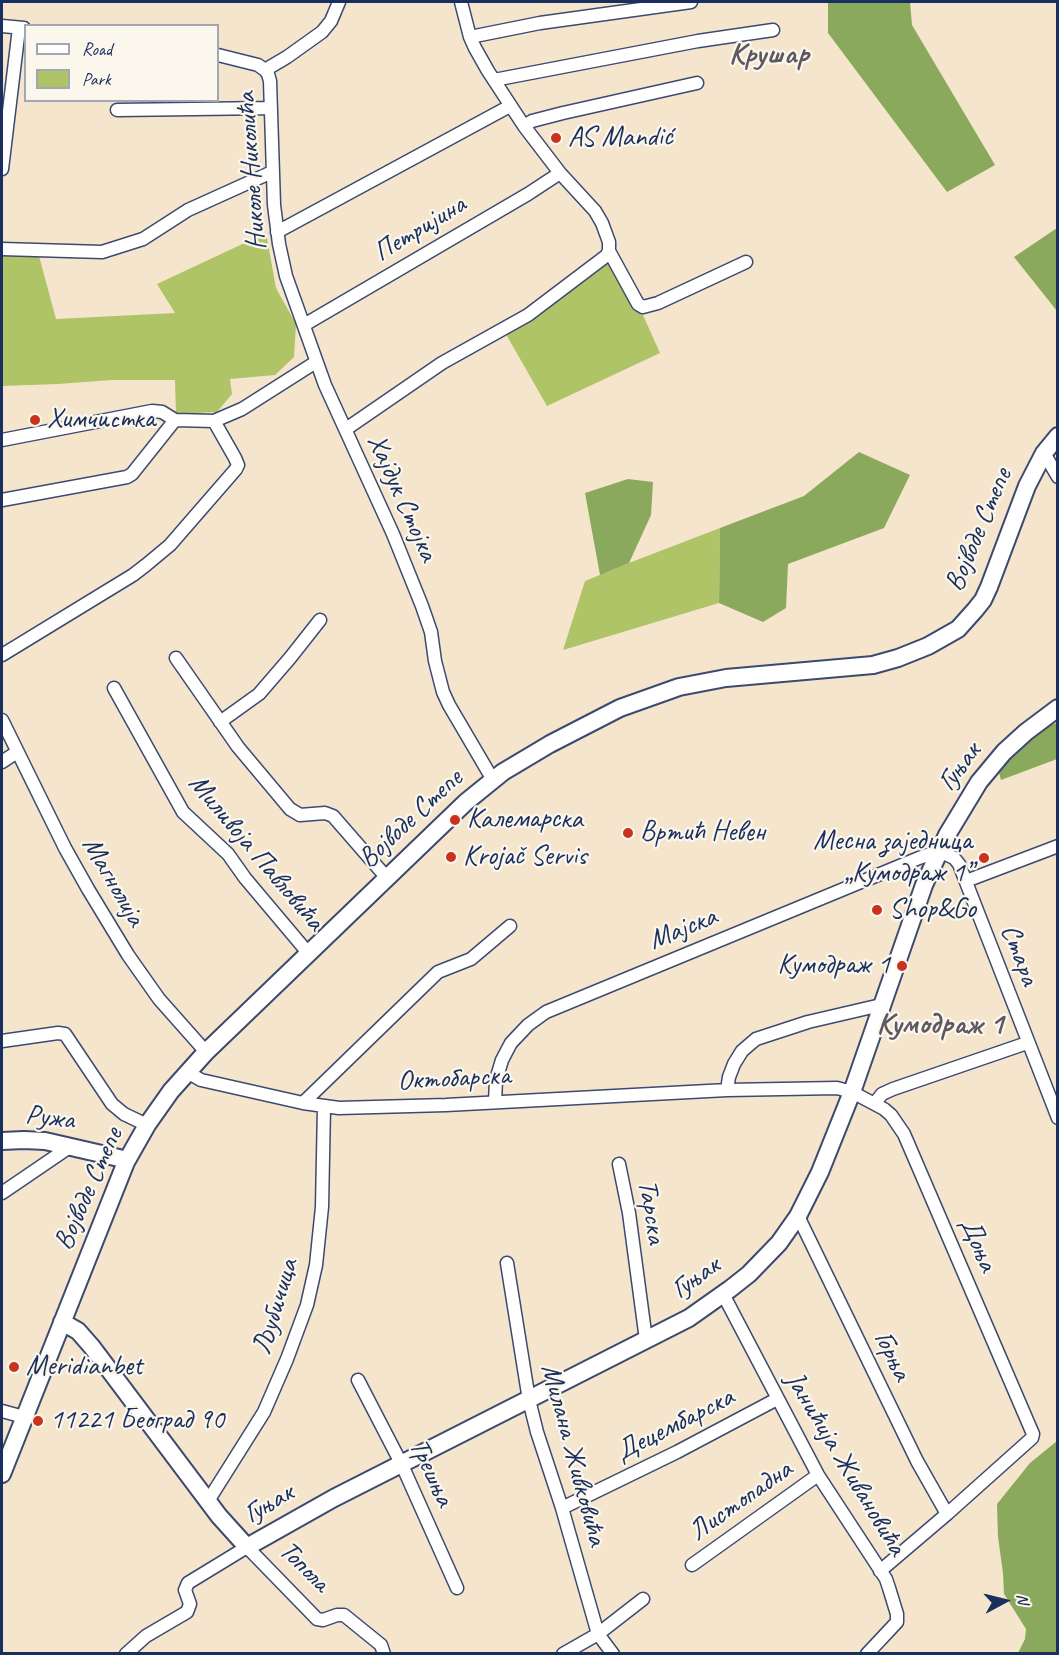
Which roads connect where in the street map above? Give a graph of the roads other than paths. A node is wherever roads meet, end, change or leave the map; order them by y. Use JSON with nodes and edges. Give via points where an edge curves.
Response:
{"nodes":[{"id":1,"x":339,"y":2,"type":"edge"},
{"id":2,"x":461,"y":2,"type":"edge"},
{"id":3,"x":691,"y":2,"type":"edge"},
{"id":4,"x":2,"y":26,"type":"edge"},
{"id":5,"x":22,"y":28,"type":"edge"},
{"id":6,"x":773,"y":30,"type":"dead end"},
{"id":7,"x":470,"y":37,"type":"junction"},
{"id":8,"x":219,"y":55,"type":"edge"},
{"id":9,"x":265,"y":69,"type":"junction"},
{"id":10,"x":494,"y":80,"type":"junction"},
{"id":11,"x":697,"y":83,"type":"dead end"},
{"id":12,"x":510,"y":106,"type":"junction"},
{"id":13,"x":270,"y":108,"type":"junction"},
{"id":14,"x":117,"y":110,"type":"dead end"},
{"id":15,"x":524,"y":126,"type":"junction"},
{"id":16,"x":2,"y":169,"type":"edge"},
{"id":17,"x":272,"y":172,"type":"junction"},
{"id":18,"x":560,"y":173,"type":"junction"},
{"id":19,"x":277,"y":232,"type":"junction"},
{"id":20,"x":2,"y":249,"type":"edge"},
{"id":21,"x":609,"y":251,"type":"junction"},
{"id":22,"x":746,"y":262,"type":"dead end"},
{"id":23,"x":304,"y":326,"type":"junction"},
{"id":24,"x":316,"y":362,"type":"junction"},
{"id":25,"x":175,"y":420,"type":"junction"},
{"id":26,"x":214,"y":421,"type":"junction"},
{"id":27,"x":346,"y":429,"type":"junction"},
{"id":28,"x":1058,"y":436,"type":"edge"},
{"id":29,"x":2,"y":440,"type":"edge"},
{"id":30,"x":1044,"y":453,"type":"junction"},
{"id":31,"x":1058,"y":477,"type":"edge"},
{"id":32,"x":2,"y":500,"type":"edge"},
{"id":33,"x":320,"y":620,"type":"dead end"},
{"id":34,"x":2,"y":655,"type":"edge"},
{"id":35,"x":176,"y":658,"type":"dead end"},
{"id":36,"x":114,"y":688,"type":"dead end"},
{"id":37,"x":1058,"y":708,"type":"edge"},
{"id":38,"x":2,"y":720,"type":"edge"},
{"id":39,"x":220,"y":722,"type":"junction"},
{"id":40,"x":17,"y":752,"type":"junction"},
{"id":41,"x":2,"y":762,"type":"edge"},
{"id":42,"x":493,"y":780,"type":"junction"},
{"id":43,"x":1058,"y":846,"type":"edge"},
{"id":44,"x":939,"y":851,"type":"junction"},
{"id":45,"x":387,"y":878,"type":"junction"},
{"id":46,"x":966,"y":881,"type":"junction"},
{"id":47,"x":510,"y":926,"type":"dead end"},
{"id":48,"x":309,"y":954,"type":"junction"},
{"id":49,"x":881,"y":1005,"type":"junction"},
{"id":50,"x":2,"y":1041,"type":"edge"},
{"id":51,"x":1027,"y":1043,"type":"junction"},
{"id":52,"x":206,"y":1052,"type":"junction"},
{"id":53,"x":187,"y":1072,"type":"junction"},
{"id":54,"x":727,"y":1090,"type":"junction"},
{"id":55,"x":852,"y":1092,"type":"junction"},
{"id":56,"x":495,"y":1102,"type":"junction"},
{"id":57,"x":1055,"y":1102,"type":"edge"},
{"id":58,"x":303,"y":1103,"type":"junction"},
{"id":59,"x":875,"y":1103,"type":"junction"},
{"id":60,"x":324,"y":1107,"type":"junction"},
{"id":61,"x":1058,"y":1119,"type":"edge"},
{"id":62,"x":147,"y":1125,"type":"junction"},
{"id":63,"x":2,"y":1141,"type":"edge"},
{"id":64,"x":71,"y":1146,"type":"junction"},
{"id":65,"x":126,"y":1162,"type":"junction"},
{"id":66,"x":619,"y":1164,"type":"dead end"},
{"id":67,"x":2,"y":1193,"type":"edge"},
{"id":68,"x":798,"y":1216,"type":"junction"},
{"id":69,"x":507,"y":1263,"type":"dead end"},
{"id":70,"x":723,"y":1294,"type":"junction"},
{"id":71,"x":62,"y":1322,"type":"junction"},
{"id":72,"x":646,"y":1340,"type":"junction"},
{"id":73,"x":358,"y":1380,"type":"dead end"},
{"id":74,"x":777,"y":1399,"type":"junction"},
{"id":75,"x":529,"y":1400,"type":"junction"},
{"id":76,"x":2,"y":1411,"type":"edge"},
{"id":77,"x":24,"y":1417,"type":"junction"},
{"id":78,"x":402,"y":1465,"type":"junction"},
{"id":79,"x":2,"y":1474,"type":"edge"},
{"id":80,"x":818,"y":1475,"type":"junction"},
{"id":81,"x":208,"y":1501,"type":"junction"},
{"id":82,"x":562,"y":1508,"type":"junction"},
{"id":83,"x":947,"y":1514,"type":"junction"},
{"id":84,"x":247,"y":1547,"type":"junction"},
{"id":85,"x":692,"y":1565,"type":"dead end"},
{"id":86,"x":880,"y":1570,"type":"junction"},
{"id":87,"x":457,"y":1588,"type":"dead end"},
{"id":88,"x":643,"y":1599,"type":"dead end"},
{"id":89,"x":598,"y":1634,"type":"junction"},
{"id":90,"x":126,"y":1653,"type":"edge"},
{"id":91,"x":384,"y":1653,"type":"edge"},
{"id":92,"x":563,"y":1653,"type":"edge"},
{"id":93,"x":613,"y":1653,"type":"edge"},
{"id":94,"x":867,"y":1653,"type":"edge"}],
"edges":[{"from":1,"to":9,"type":"street","via":[[322,32]]},
{"from":2,"to":7,"type":"street"},
{"from":3,"to":7,"type":"street"},
{"from":4,"to":5,"type":"street"},
{"from":5,"to":16,"type":"street"},
{"from":6,"to":10,"type":"street"},
{"from":7,"to":10,"type":"street"},
{"from":8,"to":9,"type":"street"},
{"from":9,"to":13,"type":"street","name":"Николе Николића","via":[[270,81]]},
{"from":10,"to":12,"type":"street"},
{"from":11,"to":15,"type":"street","via":[[563,113]]},
{"from":12,"to":15,"type":"street"},
{"from":12,"to":19,"type":"street"},
{"from":13,"to":14,"type":"street"},
{"from":13,"to":17,"type":"street","name":"Николе Николића"},
{"from":15,"to":18,"type":"street"},
{"from":17,"to":19,"type":"street","name":"Николе Николића"},
{"from":17,"to":20,"type":"street","via":[[188,210],[143,239],[102,252]]},
{"from":18,"to":21,"type":"street","via":[[602,222]]},
{"from":18,"to":23,"type":"street","name":"Петријина"},
{"from":19,"to":23,"type":"street","name":"Николе Николића","via":[[286,276]]},
{"from":21,"to":22,"type":"street","via":[[643,307]]},
{"from":21,"to":27,"type":"street","name":"Хајдук Стојка","via":[[528,315],[442,363]]},
{"from":23,"to":24,"type":"street","name":"Николе Николића"},
{"from":24,"to":26,"type":"street","via":[[243,409]]},
{"from":24,"to":27,"type":"street","name":"Николе Николића"},
{"from":25,"to":26,"type":"street"},
{"from":25,"to":29,"type":"street","via":[[152,411]]},
{"from":25,"to":32,"type":"street","via":[[127,477]]},
{"from":26,"to":34,"type":"street","via":[[237,461],[236,470],[170,544],[133,574]]},
{"from":27,"to":42,"type":"street","name":"Хајдук Стојка","via":[[422,606],[443,692]]},
{"from":28,"to":30,"type":"street","name":"Војводе Степе"},
{"from":30,"to":31,"type":"street","name":"Војводе Степе"},
{"from":30,"to":42,"type":"street","name":"Војводе Степе","via":[[1020,503],[983,600],[958,629],[898,658],[873,664],[726,678],[662,692],[582,727]]},
{"from":33,"to":39,"type":"street","via":[[259,694]]},
{"from":35,"to":39,"type":"street"},
{"from":36,"to":48,"type":"street","name":"Миливоја Павловића","via":[[183,812],[228,854]]},
{"from":37,"to":44,"type":"street","name":"Гуњак","via":[[1004,752],[979,782]]},
{"from":38,"to":40,"type":"street","name":"Магнолија"},
{"from":39,"to":45,"type":"street","via":[[290,809],[300,815],[333,816]]},
{"from":40,"to":41,"type":"street"},
{"from":40,"to":52,"type":"street","name":"Магнолија","via":[[65,849],[128,955],[159,999]]},
{"from":42,"to":45,"type":"street","name":"Војводе Степе"},
{"from":43,"to":46,"type":"street"},
{"from":44,"to":46,"type":"street","name":"Стара","via":[[954,858]]},
{"from":44,"to":49,"type":"street","name":"Гуњак"},
{"from":44,"to":56,"type":"street","name":"Мајска","via":[[546,1012],[511,1043],[496,1080]]},
{"from":45,"to":48,"type":"street","name":"Војводе Степе"},
{"from":46,"to":51,"type":"street","name":"Стара"},
{"from":47,"to":58,"type":"street","via":[[471,959],[431,978]]},
{"from":48,"to":52,"type":"street","name":"Војводе Степе"},
{"from":49,"to":54,"type":"street","via":[[756,1039],[734,1064]]},
{"from":49,"to":55,"type":"street","name":"Гуњак"},
{"from":50,"to":62,"type":"street","via":[[65,1034],[112,1104]]},
{"from":51,"to":57,"type":"street","name":"Стара"},
{"from":51,"to":59,"type":"street","via":[[885,1092]]},
{"from":52,"to":53,"type":"street","name":"Војводе Степе"},
{"from":53,"to":58,"type":"street","name":"Октобарска","via":[[201,1080]]},
{"from":53,"to":62,"type":"street","name":"Војводе Степе"},
{"from":54,"to":55,"type":"street","name":"Октобарска","via":[[837,1088]]},
{"from":54,"to":56,"type":"street","name":"Октобарска"},
{"from":55,"to":59,"type":"street","name":"Доња"},
{"from":55,"to":68,"type":"street","name":"Гуњак"},
{"from":56,"to":60,"type":"street","name":"Октобарска"},
{"from":57,"to":61,"type":"street","name":"Стара"},
{"from":58,"to":60,"type":"street","name":"Октобарска"},
{"from":59,"to":83,"type":"street","name":"Доња","via":[[891,1115],[904,1134],[1033,1434]]},
{"from":60,"to":81,"type":"street","name":"Љубичица","via":[[322,1207],[307,1305],[264,1412]]},
{"from":62,"to":65,"type":"street","name":"Војводе Степе"},
{"from":63,"to":64,"type":"street","name":"Ружа","via":[[36,1140]]},
{"from":64,"to":65,"type":"street","name":"Ружа"},
{"from":64,"to":67,"type":"street"},
{"from":65,"to":71,"type":"street","name":"Војводе Степе"},
{"from":66,"to":72,"type":"street","name":"Тарска"},
{"from":68,"to":70,"type":"street","name":"Гуњак","via":[[756,1267]]},
{"from":68,"to":83,"type":"street","name":"Горња","via":[[917,1461]]},
{"from":69,"to":75,"type":"street","name":"Милана Живковића"},
{"from":70,"to":72,"type":"street","name":"Гуњак"},
{"from":70,"to":74,"type":"street","name":"Јанићија Живановића"},
{"from":71,"to":77,"type":"street","name":"Војводе Степе"},
{"from":71,"to":81,"type":"street","name":"Топола","via":[[78,1331],[92,1347]]},
{"from":72,"to":75,"type":"street","name":"Гуњак"},
{"from":73,"to":78,"type":"street","name":"Трешња"},
{"from":74,"to":80,"type":"street","name":"Јанићија Живановића"},
{"from":74,"to":82,"type":"street","name":"Децембарска"},
{"from":75,"to":78,"type":"street","name":"Гуњак"},
{"from":75,"to":82,"type":"street","name":"Милана Живковића"},
{"from":76,"to":77,"type":"street"},
{"from":77,"to":79,"type":"street","name":"Војводе Степе"},
{"from":78,"to":84,"type":"street","name":"Гуњак"},
{"from":78,"to":87,"type":"street","name":"Трешња"},
{"from":80,"to":85,"type":"street","name":"Листопадна"},
{"from":80,"to":86,"type":"street","name":"Јанићија Живановића"},
{"from":81,"to":84,"type":"street","name":"Топола"},
{"from":82,"to":89,"type":"street","name":"Милана Живковића"},
{"from":83,"to":86,"type":"street"},
{"from":84,"to":90,"type":"street","name":"Гуњак","via":[[188,1583],[184,1590],[190,1604],[187,1612]]},
{"from":84,"to":91,"type":"street","name":"Топола","via":[[317,1619],[344,1615],[381,1645]]},
{"from":86,"to":94,"type":"street","name":"Јанићија Живановића","via":[[890,1588],[897,1622]]},
{"from":88,"to":89,"type":"street"},
{"from":89,"to":92,"type":"street"},
{"from":89,"to":93,"type":"street","name":"Милана Живковића"}]}
